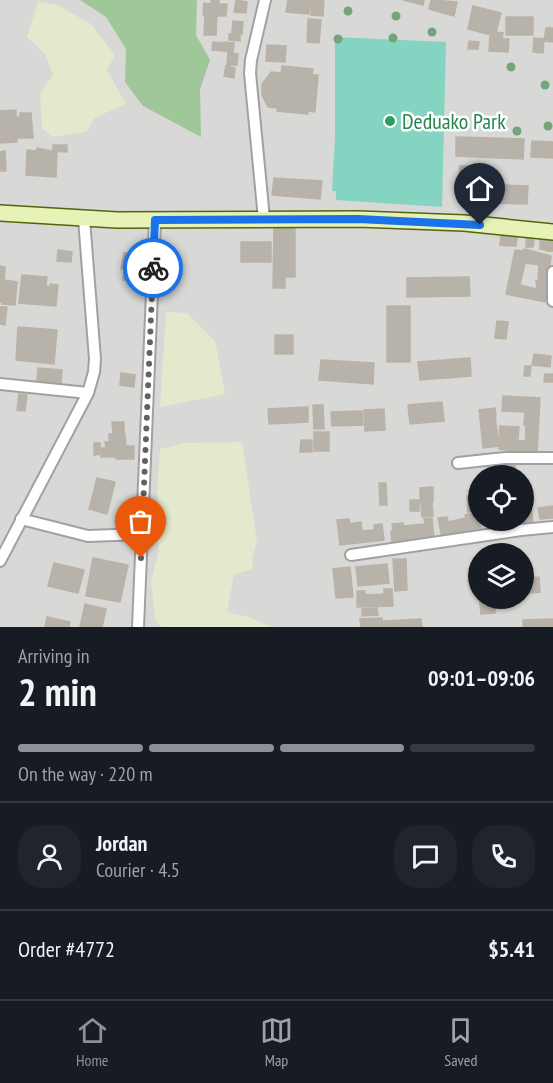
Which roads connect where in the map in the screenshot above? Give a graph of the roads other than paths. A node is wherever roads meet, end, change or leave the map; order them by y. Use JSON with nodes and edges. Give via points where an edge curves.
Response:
{"nodes":[{"id":1,"x":265,"y":0,"type":"edge"},
{"id":2,"x":0,"y":213,"type":"edge"},
{"id":3,"x":84,"y":219,"type":"junction"},
{"id":4,"x":264,"y":219,"type":"junction"},
{"id":5,"x":155,"y":220,"type":"junction"},
{"id":6,"x":553,"y":232,"type":"edge"},
{"id":7,"x":553,"y":272,"type":"edge"},
{"id":8,"x":553,"y":301,"type":"edge"},
{"id":9,"x":0,"y":384,"type":"edge"},
{"id":10,"x":88,"y":393,"type":"junction"},
{"id":11,"x":553,"y":458,"type":"edge"},
{"id":12,"x":458,"y":463,"type":"dead end"},
{"id":13,"x":21,"y":519,"type":"junction"},
{"id":14,"x":553,"y":527,"type":"edge"},
{"id":15,"x":142,"y":534,"type":"junction"},
{"id":16,"x":5,"y":537,"type":"edge"},
{"id":17,"x":351,"y":555,"type":"dead end"},
{"id":18,"x":0,"y":561,"type":"edge"},
{"id":19,"x":138,"y":627,"type":"edge"}],
"edges":[{"from":1,"to":4,"type":"street","via":[[250,73]]},
{"from":2,"to":3,"type":"street"},
{"from":3,"to":5,"type":"street"},
{"from":3,"to":10,"type":"street","via":[[95,358]]},
{"from":4,"to":5,"type":"street"},
{"from":4,"to":6,"type":"street","via":[[428,222]]},
{"from":5,"to":15,"type":"street"},
{"from":7,"to":8,"type":"street"},
{"from":9,"to":10,"type":"street"},
{"from":10,"to":13,"type":"street"},
{"from":11,"to":12,"type":"street"},
{"from":13,"to":15,"type":"street","via":[[88,536]]},
{"from":13,"to":16,"type":"street"},
{"from":14,"to":17,"type":"street"},
{"from":15,"to":19,"type":"street"},
{"from":16,"to":18,"type":"street"}]}
